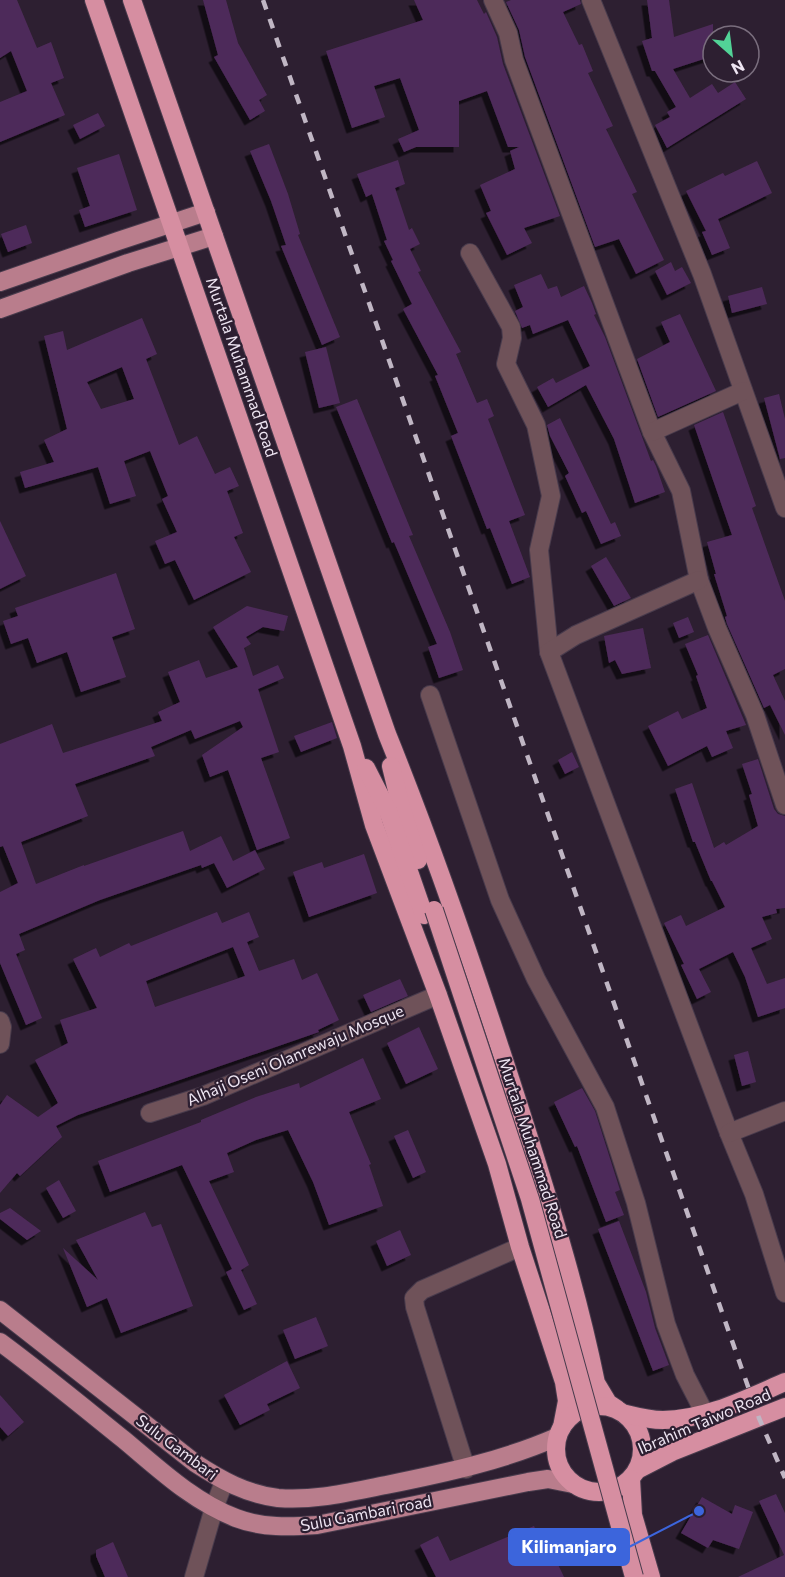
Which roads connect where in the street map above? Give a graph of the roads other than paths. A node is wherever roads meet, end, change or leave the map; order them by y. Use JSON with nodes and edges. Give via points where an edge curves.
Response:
{"nodes":[{"id":1,"x":94,"y":0,"type":"edge"},
{"id":2,"x":132,"y":0,"type":"edge"},
{"id":3,"x":493,"y":0,"type":"edge"},
{"id":4,"x":591,"y":0,"type":"edge"},
{"id":5,"x":206,"y":212,"type":"junction"},
{"id":6,"x":172,"y":223,"type":"junction"},
{"id":7,"x":214,"y":236,"type":"junction"},
{"id":8,"x":180,"y":247,"type":"junction"},
{"id":9,"x":470,"y":253,"type":"dead end"},
{"id":10,"x":0,"y":282,"type":"edge"},
{"id":11,"x":0,"y":309,"type":"edge"},
{"id":12,"x":743,"y":392,"type":"junction"},
{"id":13,"x":652,"y":432,"type":"junction"},
{"id":14,"x":785,"y":508,"type":"edge"},
{"id":15,"x":699,"y":580,"type":"junction"},
{"id":16,"x":549,"y":652,"type":"junction"},
{"id":17,"x":430,"y":695,"type":"dead end"},
{"id":18,"x":387,"y":734,"type":"junction"},
{"id":19,"x":352,"y":746,"type":"junction"},
{"id":20,"x":785,"y":805,"type":"edge"},
{"id":21,"x":429,"y":912,"type":"junction"},
{"id":22,"x":438,"y":995,"type":"junction"},
{"id":23,"x":0,"y":1021,"type":"edge"},
{"id":24,"x":0,"y":1044,"type":"edge"},
{"id":25,"x":785,"y":1111,"type":"edge"},
{"id":26,"x":150,"y":1113,"type":"dead end"},
{"id":27,"x":729,"y":1133,"type":"junction"},
{"id":28,"x":520,"y":1247,"type":"junction"},
{"id":29,"x":785,"y":1293,"type":"edge"},
{"id":30,"x":0,"y":1310,"type":"edge"},
{"id":31,"x":0,"y":1342,"type":"edge"},
{"id":32,"x":785,"y":1382,"type":"edge"},
{"id":33,"x":785,"y":1407,"type":"edge"},
{"id":34,"x":621,"y":1411,"type":"junction"},
{"id":35,"x":704,"y":1412,"type":"junction"},
{"id":36,"x":560,"y":1432,"type":"junction"},
{"id":37,"x":466,"y":1469,"type":"junction"},
{"id":38,"x":634,"y":1475,"type":"junction"},
{"id":39,"x":224,"y":1482,"type":"junction"},
{"id":40,"x":573,"y":1484,"type":"junction"},
{"id":41,"x":592,"y":1492,"type":"junction"},
{"id":42,"x":214,"y":1508,"type":"junction"},
{"id":43,"x":194,"y":1577,"type":"edge"},
{"id":44,"x":626,"y":1577,"type":"edge"},
{"id":45,"x":634,"y":1577,"type":"edge"},
{"id":46,"x":651,"y":1577,"type":"edge"}],
"edges":[{"from":1,"to":6,"type":"highway","name":"Murtala Muhammad Road"},
{"from":2,"to":5,"type":"highway","name":"Murtala Muhammad Road"},
{"from":3,"to":13,"type":"street"},
{"from":4,"to":12,"type":"street","via":[[702,274]]},
{"from":5,"to":6,"type":"main road"},
{"from":5,"to":7,"type":"highway","name":"Murtala Muhammad Road"},
{"from":6,"to":8,"type":"highway","name":"Murtala Muhammad Road"},
{"from":6,"to":10,"type":"main road"},
{"from":7,"to":8,"type":"main road"},
{"from":7,"to":18,"type":"highway","name":"Murtala Muhammad Road"},
{"from":8,"to":11,"type":"main road"},
{"from":8,"to":19,"type":"highway","name":"Murtala Muhammad Road"},
{"from":9,"to":16,"type":"street","via":[[511,327],[506,364],[536,424],[551,496],[539,550]]},
{"from":12,"to":13,"type":"street"},
{"from":12,"to":14,"type":"street"},
{"from":13,"to":15,"type":"street","via":[[681,491]]},
{"from":15,"to":16,"type":"street","via":[[576,635]]},
{"from":15,"to":20,"type":"street","via":[[755,715]]},
{"from":16,"to":27,"type":"street"},
{"from":17,"to":35,"type":"street","via":[[500,900],[536,979],[605,1107],[636,1203],[666,1324]]},
{"from":18,"to":21,"type":"highway","name":"Murtala Muhammad Road","via":[[392,774]]},
{"from":18,"to":34,"type":"highway","name":"Murtala Muhammad Road","via":[[491,1019],[543,1181],[596,1383],[608,1403]]},
{"from":19,"to":21,"type":"highway","name":"Murtala Muhammad Road","via":[[388,811]]},
{"from":19,"to":22,"type":"highway","name":"Murtala Muhammad Road","via":[[374,825]]},
{"from":21,"to":44,"type":"highway","name":"Murtala Muhammad Road","via":[[520,1201]]},
{"from":21,"to":45,"type":"highway","name":"Murtala Muhammad Road","bridge":true,"via":[[530,1199]]},
{"from":22,"to":26,"type":"street","name":"Alhaji Oseni Olanrewaju Mosque","via":[[203,1096]]},
{"from":22,"to":28,"type":"highway","name":"Murtala Muhammad Road"},
{"from":23,"to":24,"type":"street"},
{"from":25,"to":27,"type":"street"},
{"from":27,"to":29,"type":"street","via":[[754,1194]]},
{"from":28,"to":36,"type":"highway","name":"Murtala Muhammad Road","via":[[564,1383],[567,1401]]},
{"from":28,"to":37,"type":"street","via":[[422,1290],[414,1298]]},
{"from":30,"to":39,"type":"main road","name":"Sulu Gambari"},
{"from":31,"to":42,"type":"main road","name":"Sulu Gambari road","via":[[188,1492]]},
{"from":32,"to":35,"type":"highway","name":"Ibrahim Taiwo Road"},
{"from":33,"to":38,"type":"highway","name":"Ibrahim Taiwo Road","via":[[672,1452]]},
{"from":34,"to":35,"type":"highway","name":"Ibrahim Taiwo Road","via":[[663,1420]]},
{"from":34,"to":36,"type":"highway","via":[[606,1406],[585,1408],[568,1419]]},
{"from":34,"to":38,"type":"highway","via":[[639,1430],[642,1440],[643,1450]]},
{"from":36,"to":37,"type":"main road","name":"Sulu Gambari","via":[[520,1453]]},
{"from":36,"to":40,"type":"highway","via":[[556,1448],[560,1468]]},
{"from":37,"to":39,"type":"main road","name":"Sulu Gambari","via":[[301,1499],[248,1492]]},
{"from":38,"to":41,"type":"highway","via":[[613,1490]]},
{"from":38,"to":46,"type":"highway","via":[[633,1515]]},
{"from":39,"to":42,"type":"street"},
{"from":40,"to":41,"type":"highway"},
{"from":40,"to":42,"type":"main road","name":"Sulu Gambari road","via":[[548,1479],[528,1482],[288,1528],[259,1524]]},
{"from":41,"to":44,"type":"highway","name":"Murtala Muhammad Road","via":[[605,1505]]},
{"from":42,"to":43,"type":"street"}]}
